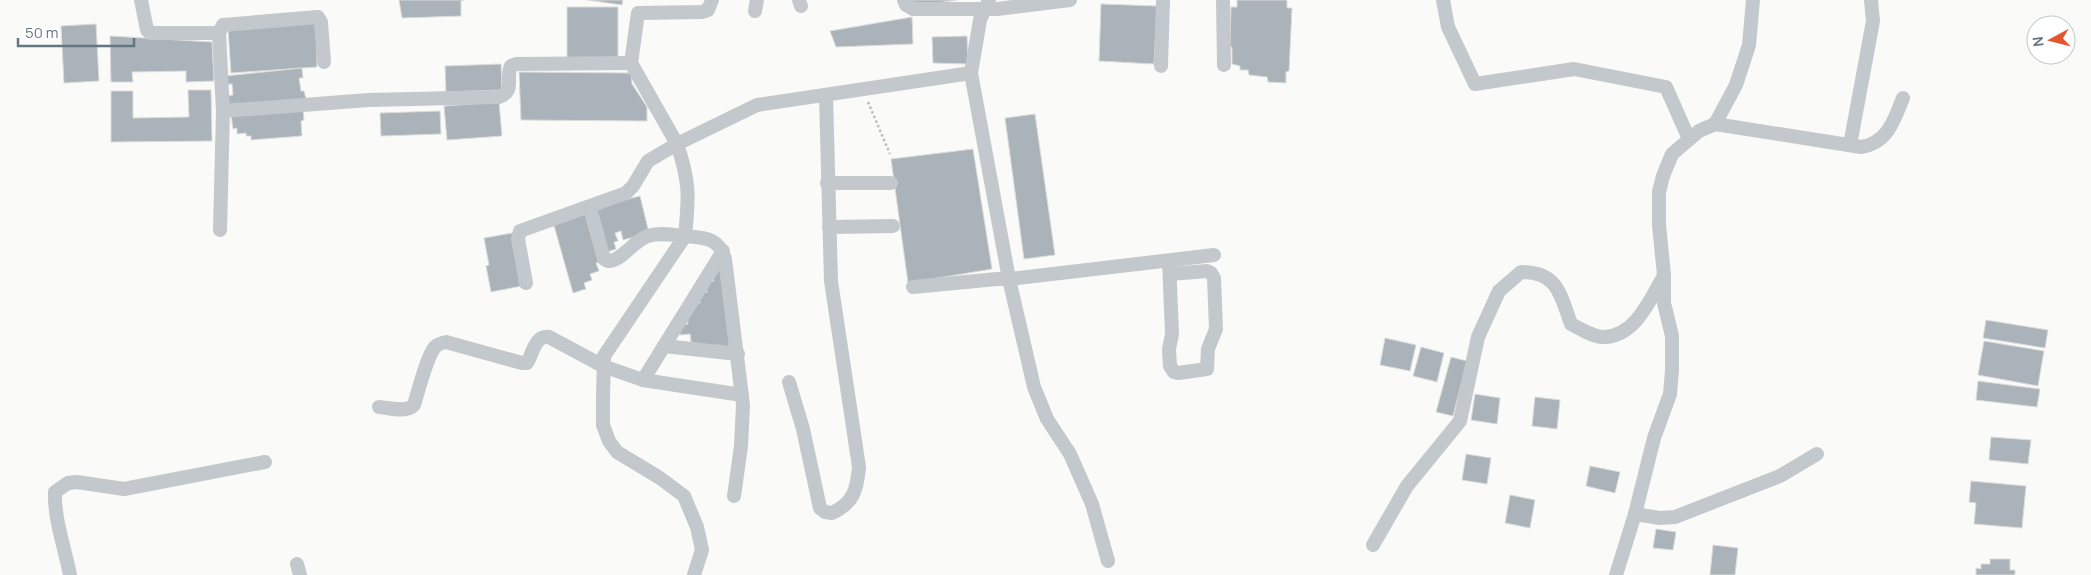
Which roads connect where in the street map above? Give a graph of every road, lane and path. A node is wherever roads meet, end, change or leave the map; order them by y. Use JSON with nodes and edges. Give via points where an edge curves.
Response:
{"nodes":[{"id":1,"x":141,"y":0,"type":"edge"},
{"id":2,"x":712,"y":0,"type":"edge"},
{"id":3,"x":904,"y":0,"type":"edge"},
{"id":4,"x":1070,"y":0,"type":"edge"},
{"id":5,"x":1163,"y":0,"type":"edge"},
{"id":6,"x":1223,"y":0,"type":"edge"},
{"id":7,"x":1443,"y":0,"type":"edge"},
{"id":8,"x":1753,"y":0,"type":"edge"},
{"id":9,"x":1872,"y":0,"type":"edge"},
{"id":10,"x":1042,"y":2,"type":"edge"},
{"id":11,"x":987,"y":4,"type":"edge"},
{"id":12,"x":219,"y":33,"type":"junction"},
{"id":13,"x":324,"y":62,"type":"dead end"},
{"id":14,"x":631,"y":63,"type":"junction"},
{"id":15,"x":1224,"y":65,"type":"dead end"},
{"id":16,"x":1161,"y":66,"type":"dead end"},
{"id":17,"x":970,"y":72,"type":"junction"},
{"id":18,"x":864,"y":90,"type":"junction"},
{"id":19,"x":826,"y":96,"type":"junction"},
{"id":20,"x":1903,"y":98,"type":"dead end"},
{"id":21,"x":223,"y":111,"type":"junction"},
{"id":22,"x":1715,"y":124,"type":"junction"},
{"id":23,"x":1689,"y":139,"type":"junction"},
{"id":24,"x":677,"y":144,"type":"junction"},
{"id":25,"x":1850,"y":145,"type":"junction"},
{"id":26,"x":890,"y":154,"type":"dead end"},
{"id":27,"x":827,"y":183,"type":"junction"},
{"id":28,"x":891,"y":183,"type":"dead end"},
{"id":29,"x":590,"y":208,"type":"junction"},
{"id":30,"x":893,"y":226,"type":"dead end"},
{"id":31,"x":829,"y":227,"type":"junction"},
{"id":32,"x":220,"y":230,"type":"dead end"},
{"id":33,"x":685,"y":236,"type":"junction"},
{"id":34,"x":723,"y":251,"type":"junction"},
{"id":35,"x":1214,"y":255,"type":"dead end"},
{"id":36,"x":1169,"y":268,"type":"junction"},
{"id":37,"x":1664,"y":275,"type":"junction"},
{"id":38,"x":1009,"y":279,"type":"junction"},
{"id":39,"x":526,"y":283,"type":"dead end"},
{"id":40,"x":913,"y":287,"type":"dead end"},
{"id":41,"x":664,"y":346,"type":"junction"},
{"id":42,"x":738,"y":354,"type":"junction"},
{"id":43,"x":603,"y":366,"type":"junction"},
{"id":44,"x":643,"y":380,"type":"junction"},
{"id":45,"x":789,"y":382,"type":"dead end"},
{"id":46,"x":742,"y":395,"type":"junction"},
{"id":47,"x":379,"y":407,"type":"dead end"},
{"id":48,"x":1817,"y":454,"type":"dead end"},
{"id":49,"x":265,"y":462,"type":"dead end"},
{"id":50,"x":734,"y":496,"type":"dead end"},
{"id":51,"x":1635,"y":514,"type":"junction"},
{"id":52,"x":1374,"y":544,"type":"dead end"},
{"id":53,"x":1108,"y":561,"type":"dead end"},
{"id":54,"x":70,"y":575,"type":"edge"},
{"id":55,"x":694,"y":575,"type":"edge"},
{"id":56,"x":1616,"y":575,"type":"edge"}],
"edges":[{"from":1,"to":12,"type":"street","via":[[150,33]]},
{"from":2,"to":14,"type":"street","via":[[708,10],[702,12],[638,13]]},
{"from":3,"to":11,"type":"street","via":[[913,9]]},
{"from":4,"to":10,"type":"street"},
{"from":5,"to":16,"type":"street"},
{"from":6,"to":15,"type":"street"},
{"from":7,"to":23,"type":"street","via":[[1448,27],[1475,84],[1574,69],[1666,88]]},
{"from":8,"to":22,"type":"street","via":[[1747,53],[1736,85]]},
{"from":9,"to":25,"type":"street","via":[[1874,21]]},
{"from":10,"to":11,"type":"street","via":[[997,9]]},
{"from":11,"to":17,"type":"street","via":[[980,20]]},
{"from":12,"to":13,"type":"street","via":[[227,24],[318,17],[322,22]]},
{"from":12,"to":21,"type":"street"},
{"from":14,"to":21,"type":"street","via":[[516,64],[508,72],[510,88],[506,95],[499,97],[369,100]]},
{"from":14,"to":24,"type":"street"},
{"from":17,"to":18,"type":"street"},
{"from":17,"to":38,"type":"street"},
{"from":18,"to":19,"type":"street"},
{"from":18,"to":26,"type":"path"},
{"from":19,"to":24,"type":"street","via":[[757,105]]},
{"from":19,"to":27,"type":"street"},
{"from":20,"to":25,"type":"street","via":[[1888,132],[1870,146]]},
{"from":21,"to":32,"type":"street"},
{"from":22,"to":23,"type":"street"},
{"from":22,"to":25,"type":"street"},
{"from":23,"to":37,"type":"street","via":[[1672,154],[1659,192]]},
{"from":24,"to":29,"type":"street","via":[[648,162],[626,194]]},
{"from":24,"to":33,"type":"street","via":[[689,196]]},
{"from":27,"to":28,"type":"street"},
{"from":27,"to":31,"type":"street"},
{"from":29,"to":33,"type":"street","via":[[604,259],[608,262],[617,259],[646,236]]},
{"from":29,"to":39,"type":"street","via":[[520,231],[518,239]]},
{"from":30,"to":31,"type":"street"},
{"from":31,"to":45,"type":"street","via":[[831,281],[859,467],[857,489],[847,503],[832,513],[820,508]]},
{"from":33,"to":34,"type":"street","via":[[710,238]]},
{"from":33,"to":43,"type":"street","via":[[609,348]]},
{"from":34,"to":41,"type":"street"},
{"from":34,"to":42,"type":"street"},
{"from":35,"to":36,"type":"street"},
{"from":36,"to":36,"type":"street","via":[[1170,366],[1174,372],[1203,371],[1207,369],[1208,349],[1216,329],[1214,278],[1207,271]]},
{"from":36,"to":38,"type":"street"},
{"from":37,"to":51,"type":"street","via":[[1664,303],[1672,336],[1670,394],[1654,438]]},
{"from":37,"to":52,"type":"street","via":[[1637,321],[1622,332],[1604,337],[1571,324],[1556,287],[1536,272],[1521,272],[1499,291],[1478,337],[1460,422],[1407,486]]},
{"from":38,"to":40,"type":"street"},
{"from":38,"to":53,"type":"street","via":[[1034,387],[1046,418],[1070,454],[1092,504]]},
{"from":41,"to":42,"type":"street"},
{"from":41,"to":44,"type":"street"},
{"from":42,"to":46,"type":"street"},
{"from":43,"to":44,"type":"street"},
{"from":43,"to":47,"type":"street","via":[[543,336],[526,362],[522,363],[446,342],[433,349],[410,409]]},
{"from":43,"to":55,"type":"street","via":[[604,425],[609,441],[617,452],[684,496],[698,527],[702,550]]},
{"from":44,"to":46,"type":"street"},
{"from":46,"to":50,"type":"street","via":[[741,446]]},
{"from":48,"to":51,"type":"street","via":[[1780,476],[1675,518]]},
{"from":49,"to":54,"type":"street","via":[[124,489],[68,483],[55,492],[54,510]]},
{"from":51,"to":56,"type":"street"}]}
